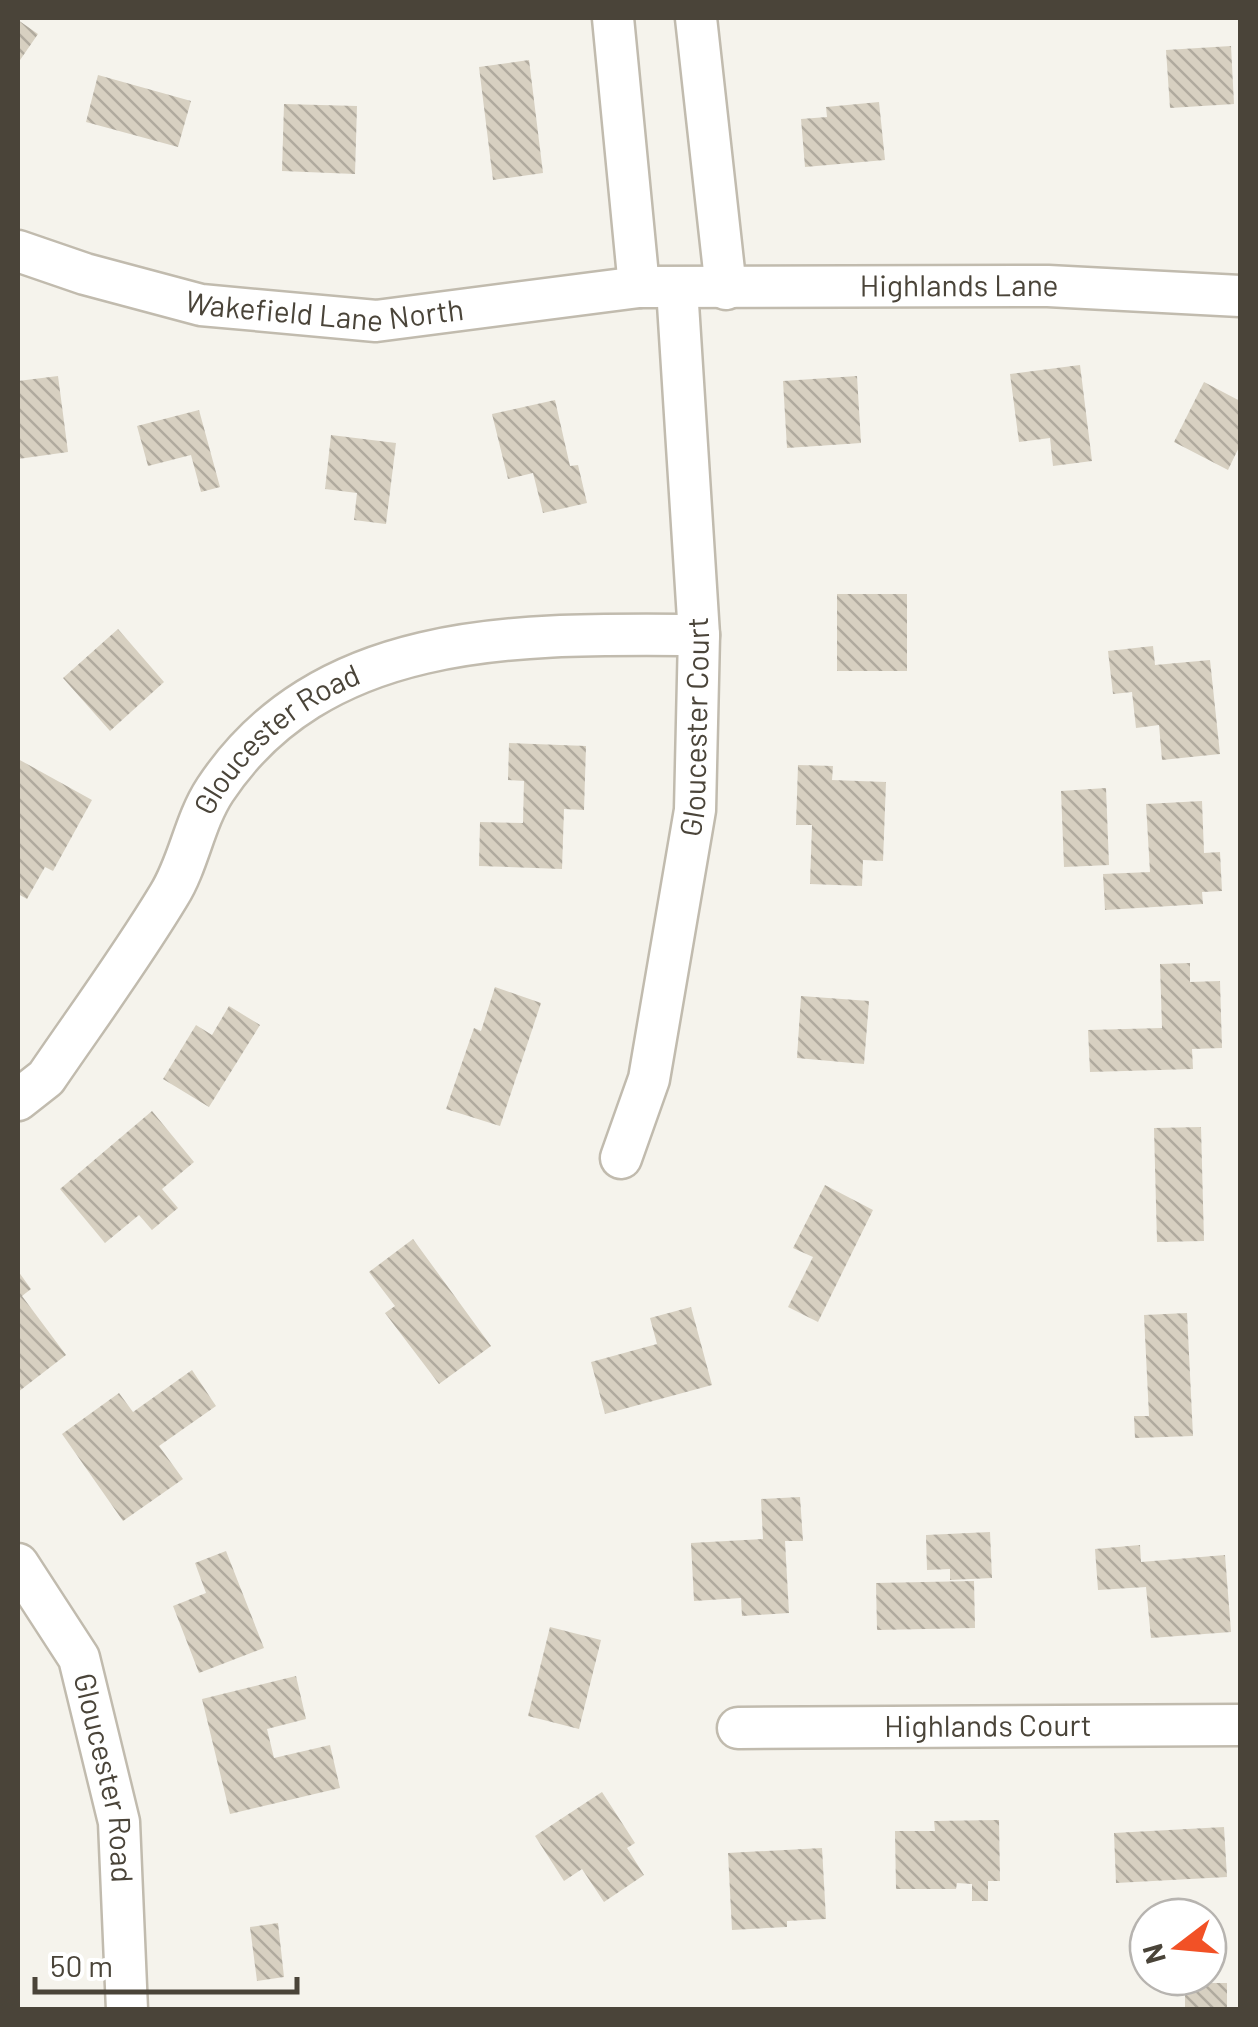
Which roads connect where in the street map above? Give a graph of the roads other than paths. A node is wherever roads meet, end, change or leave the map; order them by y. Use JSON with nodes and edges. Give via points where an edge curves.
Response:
{"nodes":[{"id":1,"x":612,"y":18,"type":"edge"},
{"id":2,"x":696,"y":18,"type":"edge"},
{"id":3,"x":18,"y":250,"type":"edge"},
{"id":4,"x":658,"y":288,"type":"junction"},
{"id":5,"x":726,"y":289,"type":"junction"},
{"id":6,"x":1240,"y":296,"type":"edge"},
{"id":7,"x":699,"y":635,"type":"junction"},
{"id":8,"x":18,"y":1100,"type":"edge"},
{"id":9,"x":621,"y":1158,"type":"dead end"},
{"id":10,"x":18,"y":1564,"type":"edge"},
{"id":11,"x":1240,"y":1725,"type":"edge"},
{"id":12,"x":738,"y":1728,"type":"dead end"},
{"id":13,"x":127,"y":2010,"type":"edge"}],
"edges":[{"from":1,"to":4,"type":"street","name":"Gloucester Court"},
{"from":2,"to":5,"type":"street"},
{"from":3,"to":4,"type":"street","name":"Wakefield Lane North","via":[[201,305],[376,321]]},
{"from":4,"to":5,"type":"street","name":"Highlands Lane"},
{"from":4,"to":7,"type":"street","name":"Gloucester Court"},
{"from":5,"to":6,"type":"street","name":"Highlands Lane","via":[[1048,286]]},
{"from":7,"to":8,"type":"street","name":"Gloucester Road","via":[[559,634],[424,651],[364,668],[284,712],[214,791],[172,892],[46,1078]]},
{"from":7,"to":9,"type":"street","name":"Gloucester Court","via":[[695,810],[650,1079]]},
{"from":10,"to":13,"type":"street","name":"Gloucester Road","via":[[79,1658],[119,1822]]},
{"from":11,"to":12,"type":"street","name":"Highlands Court"}]}
